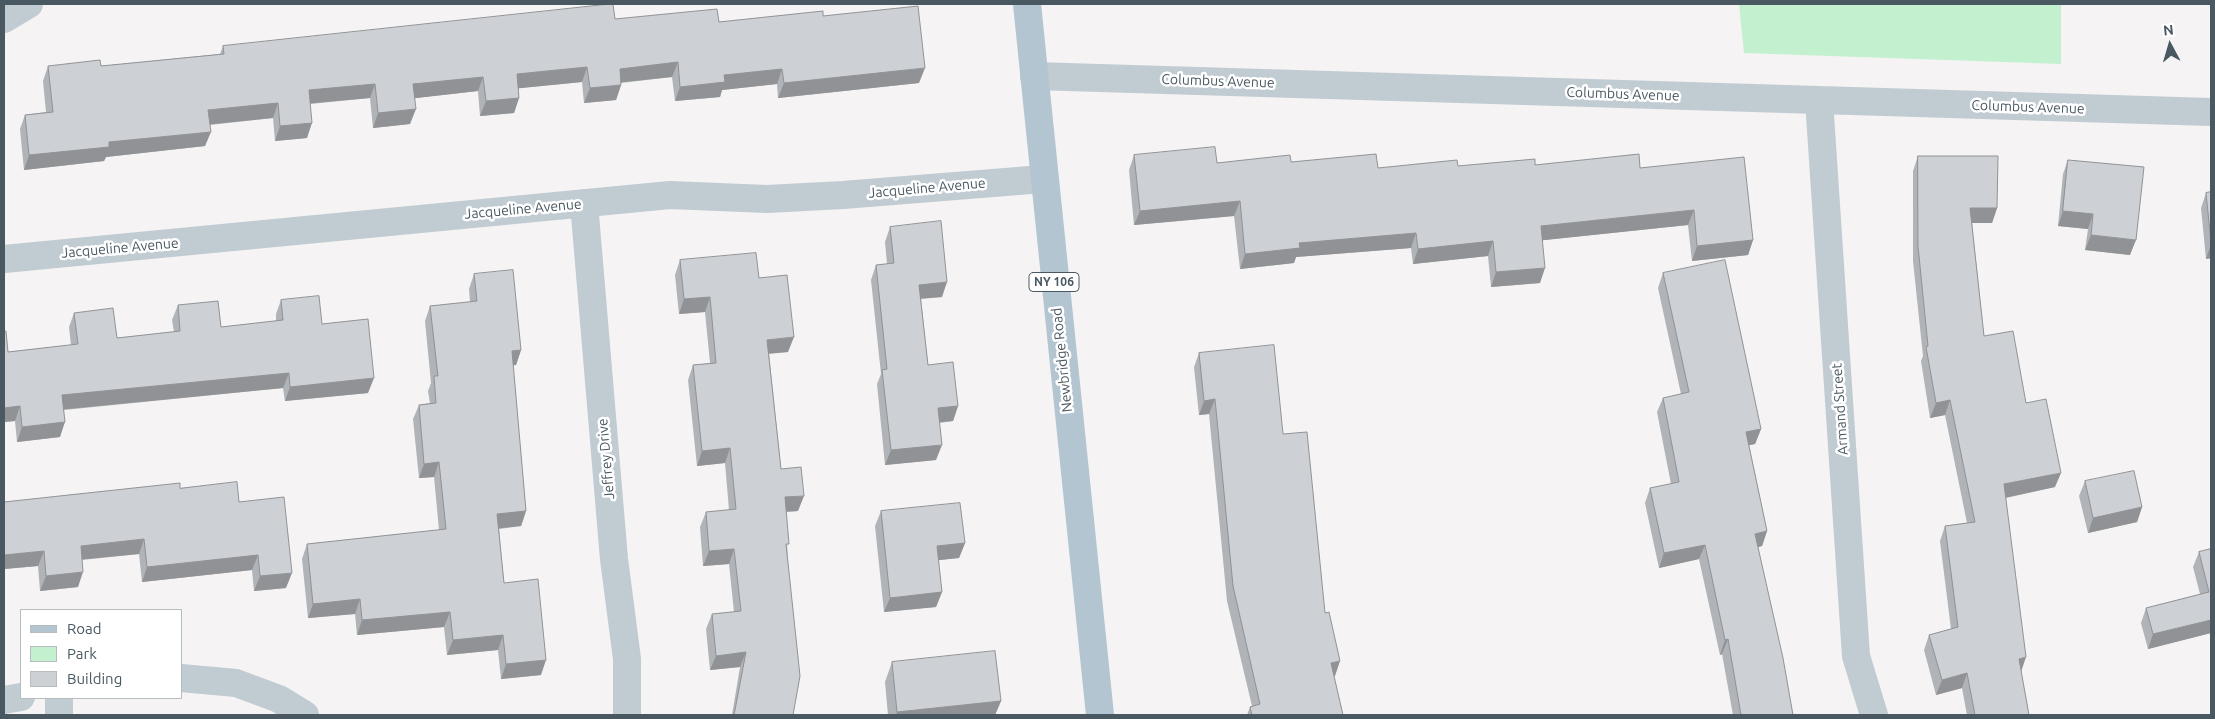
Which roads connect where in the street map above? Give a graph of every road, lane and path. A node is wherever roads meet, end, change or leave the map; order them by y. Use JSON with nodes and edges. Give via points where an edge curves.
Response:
{"nodes":[{"id":1,"x":29,"y":4,"type":"edge"},
{"id":2,"x":1027,"y":4,"type":"edge"},
{"id":3,"x":4,"y":19,"type":"edge"},
{"id":4,"x":1034,"y":76,"type":"junction"},
{"id":5,"x":1819,"y":100,"type":"junction"},
{"id":6,"x":2211,"y":112,"type":"edge"},
{"id":7,"x":1043,"y":179,"type":"junction"},
{"id":8,"x":584,"y":203,"type":"junction"},
{"id":9,"x":4,"y":259,"type":"edge"},
{"id":10,"x":182,"y":678,"type":"edge"},
{"id":11,"x":20,"y":697,"type":"edge"},
{"id":12,"x":59,"y":699,"type":"edge"},
{"id":13,"x":4,"y":700,"type":"edge"},
{"id":14,"x":59,"y":715,"type":"edge"},
{"id":15,"x":304,"y":715,"type":"edge"},
{"id":16,"x":627,"y":715,"type":"edge"},
{"id":17,"x":1100,"y":715,"type":"edge"},
{"id":18,"x":1874,"y":715,"type":"edge"}],
"edges":[{"from":1,"to":3,"type":"street"},
{"from":2,"to":4,"type":"main road","name":"Newbridge Road","number":"NY 106"},
{"from":4,"to":5,"type":"street","name":"Columbus Avenue"},
{"from":4,"to":7,"type":"main road","name":"Newbridge Road","number":"NY 106"},
{"from":5,"to":6,"type":"street","name":"Columbus Avenue"},
{"from":5,"to":18,"type":"street","name":"Armand Street","via":[[1856,656]]},
{"from":7,"to":8,"type":"street","name":"Jacqueline Avenue","via":[[767,199],[670,195]]},
{"from":7,"to":17,"type":"main road","name":"Newbridge Road","number":"NY 106"},
{"from":8,"to":9,"type":"street","name":"Jacqueline Avenue"},
{"from":8,"to":16,"type":"street","name":"Jeffrey Drive","via":[[614,559],[627,659]]},
{"from":10,"to":15,"type":"street","via":[[236,683],[279,699]]},
{"from":11,"to":13,"type":"street"},
{"from":12,"to":14,"type":"street"}]}
